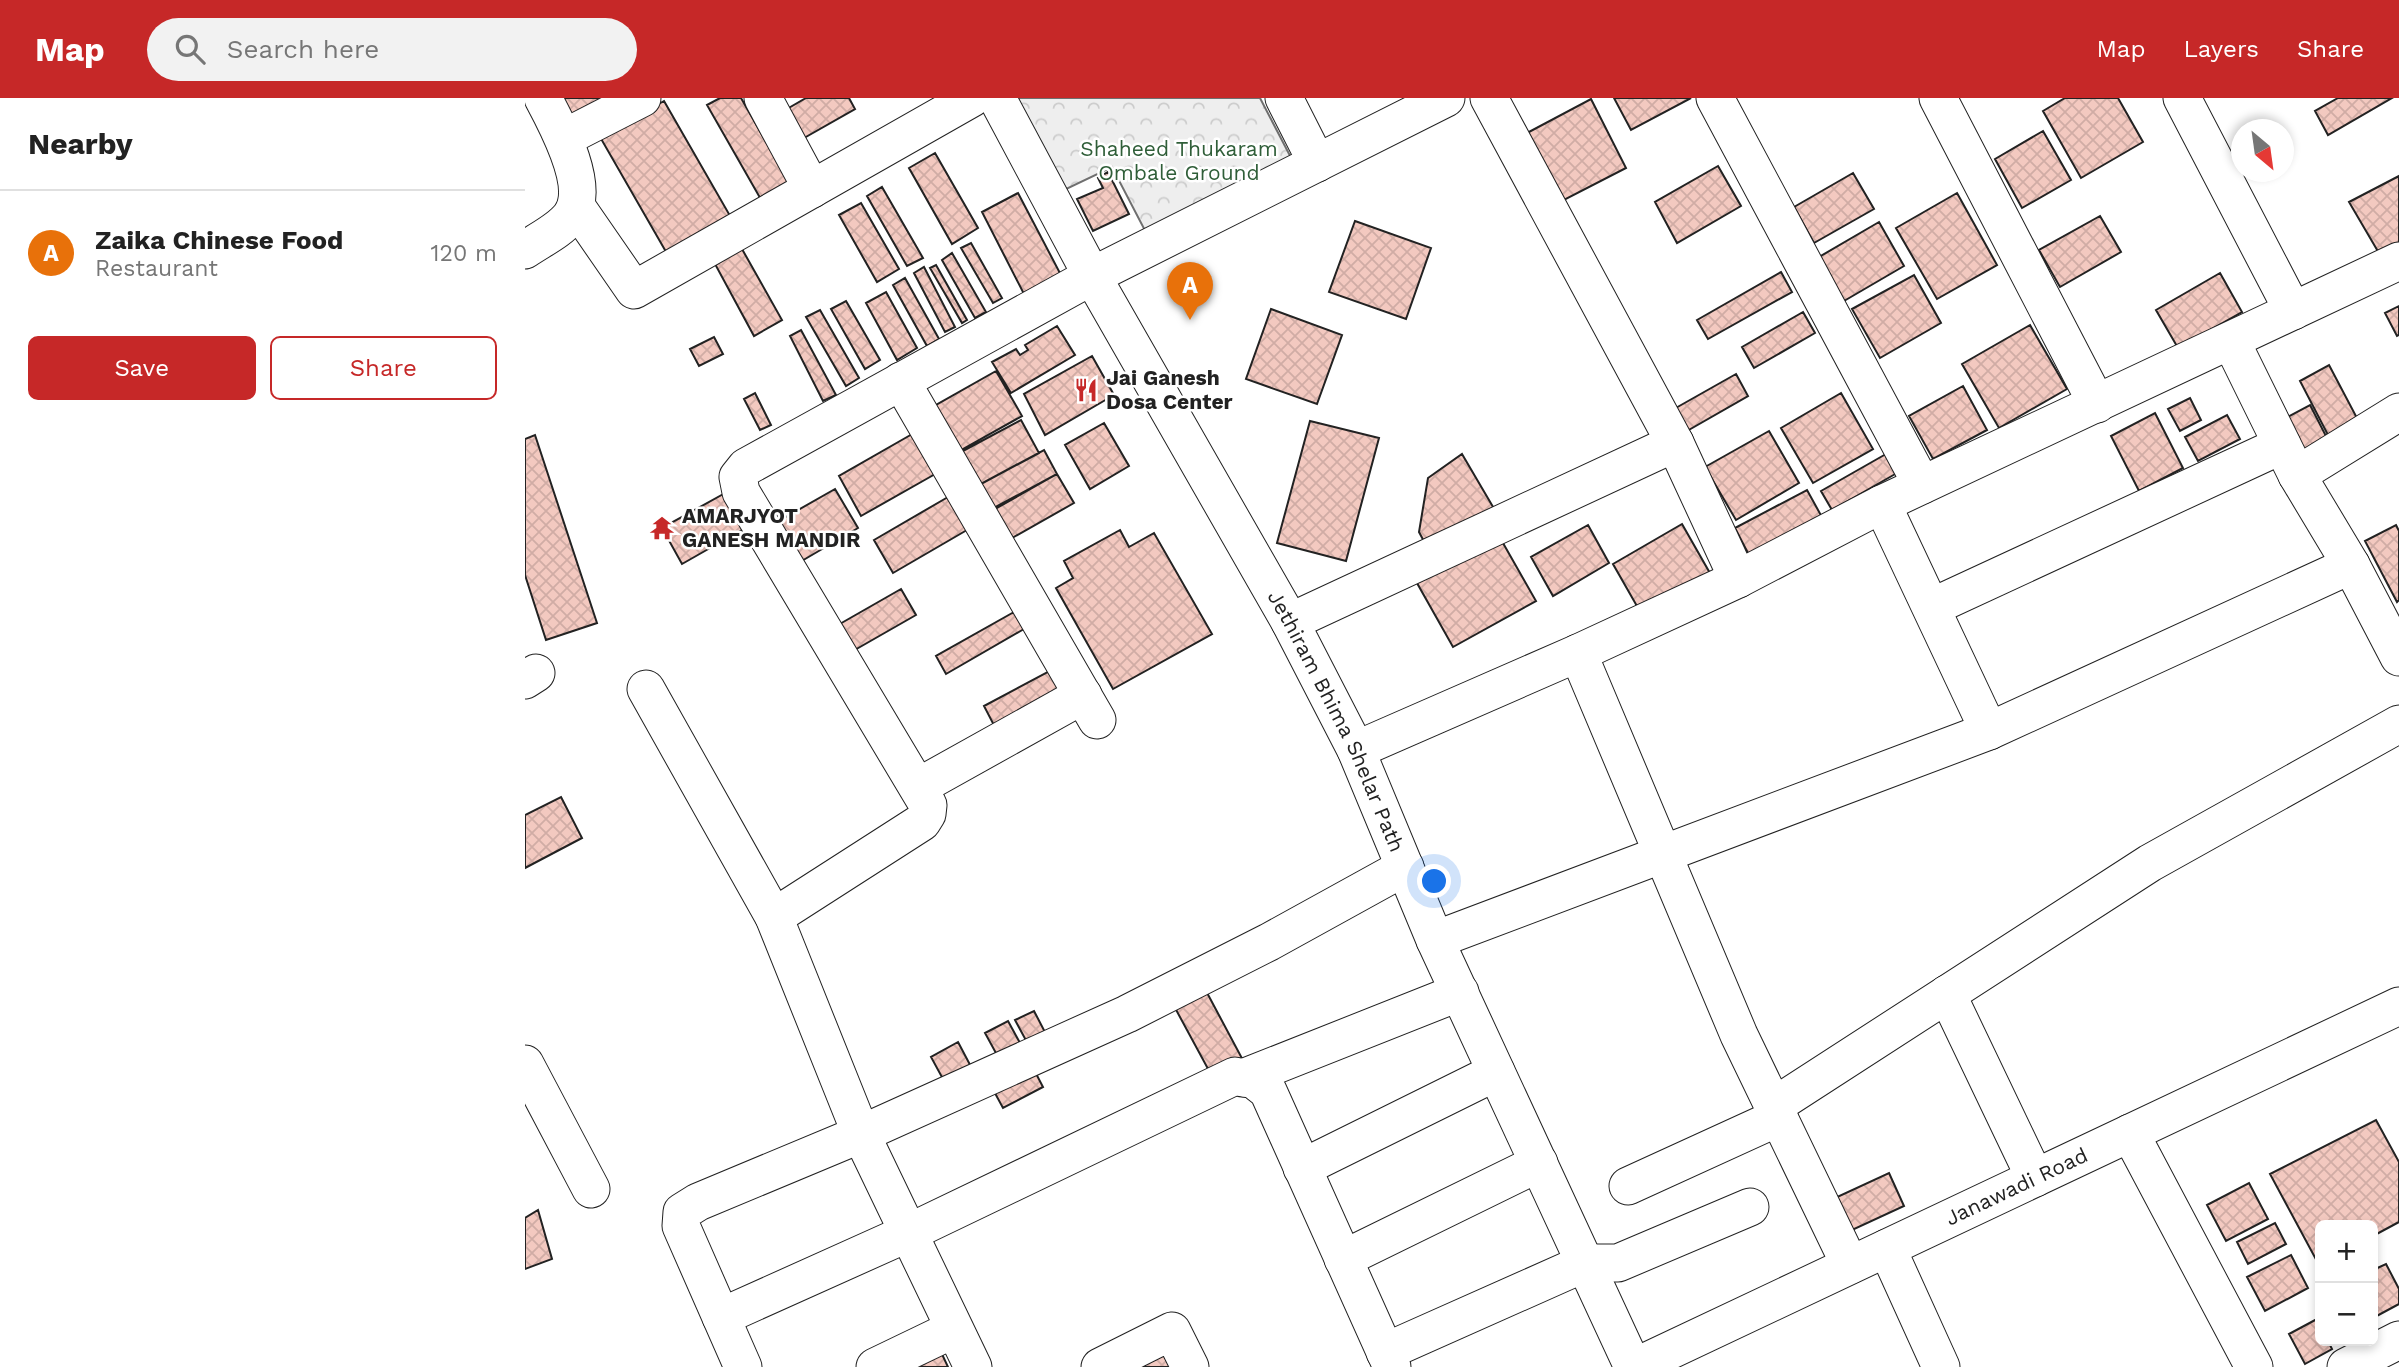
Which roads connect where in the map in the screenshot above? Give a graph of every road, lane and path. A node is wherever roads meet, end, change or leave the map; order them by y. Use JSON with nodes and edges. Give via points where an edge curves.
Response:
{"nodes":[{"id":1,"x":543,"y":98,"type":"edge"},
{"id":2,"x":642,"y":98,"type":"edge"},
{"id":3,"x":762,"y":98,"type":"edge"},
{"id":4,"x":972,"y":98,"type":"edge"},
{"id":5,"x":997,"y":98,"type":"edge"},
{"id":6,"x":1284,"y":98,"type":"edge"},
{"id":7,"x":1446,"y":98,"type":"edge"},
{"id":8,"x":1489,"y":98,"type":"edge"},
{"id":9,"x":1715,"y":98,"type":"edge"},
{"id":10,"x":1938,"y":98,"type":"edge"},
{"id":11,"x":2182,"y":98,"type":"edge"},
{"id":12,"x":565,"y":138,"type":"junction"},
{"id":13,"x":1317,"y":163,"type":"junction"},
{"id":14,"x":812,"y":188,"type":"junction"},
{"id":15,"x":576,"y":206,"type":"junction"},
{"id":16,"x":525,"y":250,"type":"edge"},
{"id":17,"x":2399,"y":261,"type":"edge"},
{"id":18,"x":1092,"y":276,"type":"junction"},
{"id":19,"x":2293,"y":311,"type":"junction"},
{"id":20,"x":2231,"y":341,"type":"junction"},
{"id":21,"x":901,"y":381,"type":"junction"},
{"id":22,"x":2097,"y":404,"type":"junction"},
{"id":23,"x":2399,"y":412,"type":"edge"},
{"id":24,"x":1675,"y":443,"type":"junction"},
{"id":25,"x":2289,"y":460,"type":"junction"},
{"id":26,"x":1922,"y":485,"type":"junction"},
{"id":27,"x":1882,"y":504,"type":"junction"},
{"id":28,"x":2351,"y":565,"type":"junction"},
{"id":29,"x":1738,"y":579,"type":"junction"},
{"id":30,"x":1931,"y":607,"type":"junction"},
{"id":31,"x":2389,"y":614,"type":"edge"},
{"id":32,"x":1290,"y":622,"type":"junction"},
{"id":33,"x":1578,"y":653,"type":"junction"},
{"id":34,"x":2399,"y":657,"type":"edge"},
{"id":35,"x":646,"y":689,"type":"dead end"},
{"id":36,"x":2399,"y":724,"type":"edge"},
{"id":37,"x":1989,"y":731,"type":"junction"},
{"id":38,"x":1356,"y":750,"type":"junction"},
{"id":39,"x":918,"y":787,"type":"junction"},
{"id":40,"x":1662,"y":854,"type":"junction"},
{"id":41,"x":1405,"y":867,"type":"junction"},
{"id":42,"x":774,"y":917,"type":"junction"},
{"id":43,"x":1435,"y":940,"type":"junction"},
{"id":44,"x":1459,"y":992,"type":"junction"},
{"id":45,"x":1947,"y":994,"type":"junction"},
{"id":46,"x":2399,"y":1006,"type":"edge"},
{"id":47,"x":1496,"y":1072,"type":"junction"},
{"id":48,"x":1243,"y":1078,"type":"junction"},
{"id":49,"x":529,"y":1083,"type":"edge"},
{"id":50,"x":1776,"y":1112,"type":"junction"},
{"id":51,"x":2130,"y":1133,"type":"junction"},
{"id":52,"x":861,"y":1134,"type":"junction"},
{"id":53,"x":1539,"y":1163,"type":"junction"},
{"id":54,"x":1302,"y":1168,"type":"junction"},
{"id":55,"x":2035,"y":1178,"type":"junction"},
{"id":56,"x":1628,"y":1186,"type":"dead end"},
{"id":57,"x":591,"y":1189,"type":"dead end"},
{"id":58,"x":1750,"y":1207,"type":"dead end"},
{"id":59,"x":908,"y":1233,"type":"junction"},
{"id":60,"x":1887,"y":1248,"type":"junction"},
{"id":61,"x":1343,"y":1259,"type":"junction"},
{"id":62,"x":1585,"y":1263,"type":"junction"},
{"id":63,"x":1850,"y":1265,"type":"junction"},
{"id":64,"x":721,"y":1317,"type":"junction"},
{"id":65,"x":954,"y":1329,"type":"junction"},
{"id":66,"x":2399,"y":1340,"type":"edge"},
{"id":67,"x":1388,"y":1359,"type":"edge"},
{"id":68,"x":743,"y":1367,"type":"edge"},
{"id":69,"x":875,"y":1367,"type":"edge"},
{"id":70,"x":973,"y":1367,"type":"edge"},
{"id":71,"x":1100,"y":1367,"type":"edge"},
{"id":72,"x":1190,"y":1367,"type":"edge"},
{"id":73,"x":1634,"y":1367,"type":"edge"},
{"id":74,"x":1941,"y":1367,"type":"edge"},
{"id":75,"x":2254,"y":1367,"type":"edge"},
{"id":76,"x":2346,"y":1367,"type":"edge"}],
"edges":[{"from":1,"to":12,"type":"street"},
{"from":2,"to":12,"type":"street"},
{"from":3,"to":14,"type":"street"},
{"from":4,"to":14,"type":"street"},
{"from":5,"to":18,"type":"street","name":"Jethiram Bhima Shelar Path"},
{"from":6,"to":13,"type":"street"},
{"from":7,"to":13,"type":"street"},
{"from":8,"to":24,"type":"street"},
{"from":9,"to":26,"type":"street"},
{"from":10,"to":22,"type":"street"},
{"from":11,"to":19,"type":"street"},
{"from":12,"to":15,"type":"street","via":[[577,189]]},
{"from":13,"to":18,"type":"street"},
{"from":14,"to":15,"type":"street","via":[[634,290]]},
{"from":15,"to":16,"type":"street","via":[[562,225]]},
{"from":17,"to":19,"type":"street"},
{"from":18,"to":21,"type":"street"},
{"from":18,"to":32,"type":"street","name":"Jethiram Bhima Shelar Path"},
{"from":19,"to":20,"type":"street"},
{"from":20,"to":22,"type":"street"},
{"from":20,"to":25,"type":"street"},
{"from":21,"to":39,"type":"street","via":[[746,467],[738,477],[741,492]]},
{"from":21,"to":39,"type":"street","via":[[1090,707]]},
{"from":22,"to":26,"type":"street"},
{"from":23,"to":25,"type":"street"},
{"from":24,"to":29,"type":"street"},
{"from":24,"to":32,"type":"street"},
{"from":25,"to":28,"type":"street"},
{"from":25,"to":30,"type":"street"},
{"from":26,"to":27,"type":"street"},
{"from":27,"to":29,"type":"street"},
{"from":27,"to":30,"type":"street"},
{"from":28,"to":31,"type":"street"},
{"from":28,"to":37,"type":"street"},
{"from":29,"to":33,"type":"street"},
{"from":30,"to":37,"type":"street"},
{"from":31,"to":34,"type":"street"},
{"from":32,"to":38,"type":"street","name":"Jethiram Bhima Shelar Path"},
{"from":33,"to":38,"type":"street"},
{"from":33,"to":40,"type":"street"},
{"from":35,"to":42,"type":"street"},
{"from":36,"to":45,"type":"street","via":[[2150,863]]},
{"from":37,"to":40,"type":"street"},
{"from":38,"to":41,"type":"street","name":"Jethiram Bhima Shelar Path"},
{"from":39,"to":42,"type":"street","via":[[928,805],[922,822]]},
{"from":40,"to":43,"type":"street"},
{"from":40,"to":50,"type":"street"},
{"from":41,"to":43,"type":"street","name":"Jethiram Bhima Shelar Path"},
{"from":41,"to":52,"type":"street","via":[[1127,1014]]},
{"from":42,"to":52,"type":"street"},
{"from":43,"to":44,"type":"street","name":"Jethiram Bhima Shelar Path"},
{"from":44,"to":47,"type":"street","name":"Jethiram Bhima Shelar Path"},
{"from":44,"to":48,"type":"street"},
{"from":45,"to":50,"type":"street"},
{"from":45,"to":55,"type":"street"},
{"from":46,"to":51,"type":"street","name":"Janawadi Road"},
{"from":47,"to":53,"type":"street","name":"Jethiram Bhima Shelar Path"},
{"from":47,"to":54,"type":"street"},
{"from":48,"to":54,"type":"street","via":[[1268,1091]]},
{"from":48,"to":59,"type":"street","via":[[1235,1076]]},
{"from":49,"to":57,"type":"street"},
{"from":50,"to":56,"type":"street"},
{"from":50,"to":63,"type":"street"},
{"from":51,"to":55,"type":"street","name":"Janawadi Road"},
{"from":51,"to":75,"type":"street"},
{"from":52,"to":59,"type":"street"},
{"from":52,"to":64,"type":"street","via":[[682,1212],[681,1226]]},
{"from":53,"to":61,"type":"street"},
{"from":53,"to":62,"type":"street","name":"Jethiram Bhima Shelar Path"},
{"from":54,"to":61,"type":"street"},
{"from":55,"to":60,"type":"street","name":"Janawadi Road"},
{"from":58,"to":62,"type":"street","via":[[1618,1263]]},
{"from":59,"to":64,"type":"street"},
{"from":59,"to":65,"type":"street"},
{"from":60,"to":63,"type":"street","name":"Janawadi Road"},
{"from":60,"to":74,"type":"street"},
{"from":61,"to":67,"type":"street"},
{"from":62,"to":67,"type":"street"},
{"from":62,"to":73,"type":"street","name":"Jethiram Bhima Shelar Path"},
{"from":63,"to":73,"type":"street","name":"Janawadi Road"},
{"from":64,"to":68,"type":"street"},
{"from":65,"to":69,"type":"street"},
{"from":65,"to":70,"type":"street"},
{"from":66,"to":76,"type":"street"},
{"from":71,"to":72,"type":"street","via":[[1172,1331]]}]}
